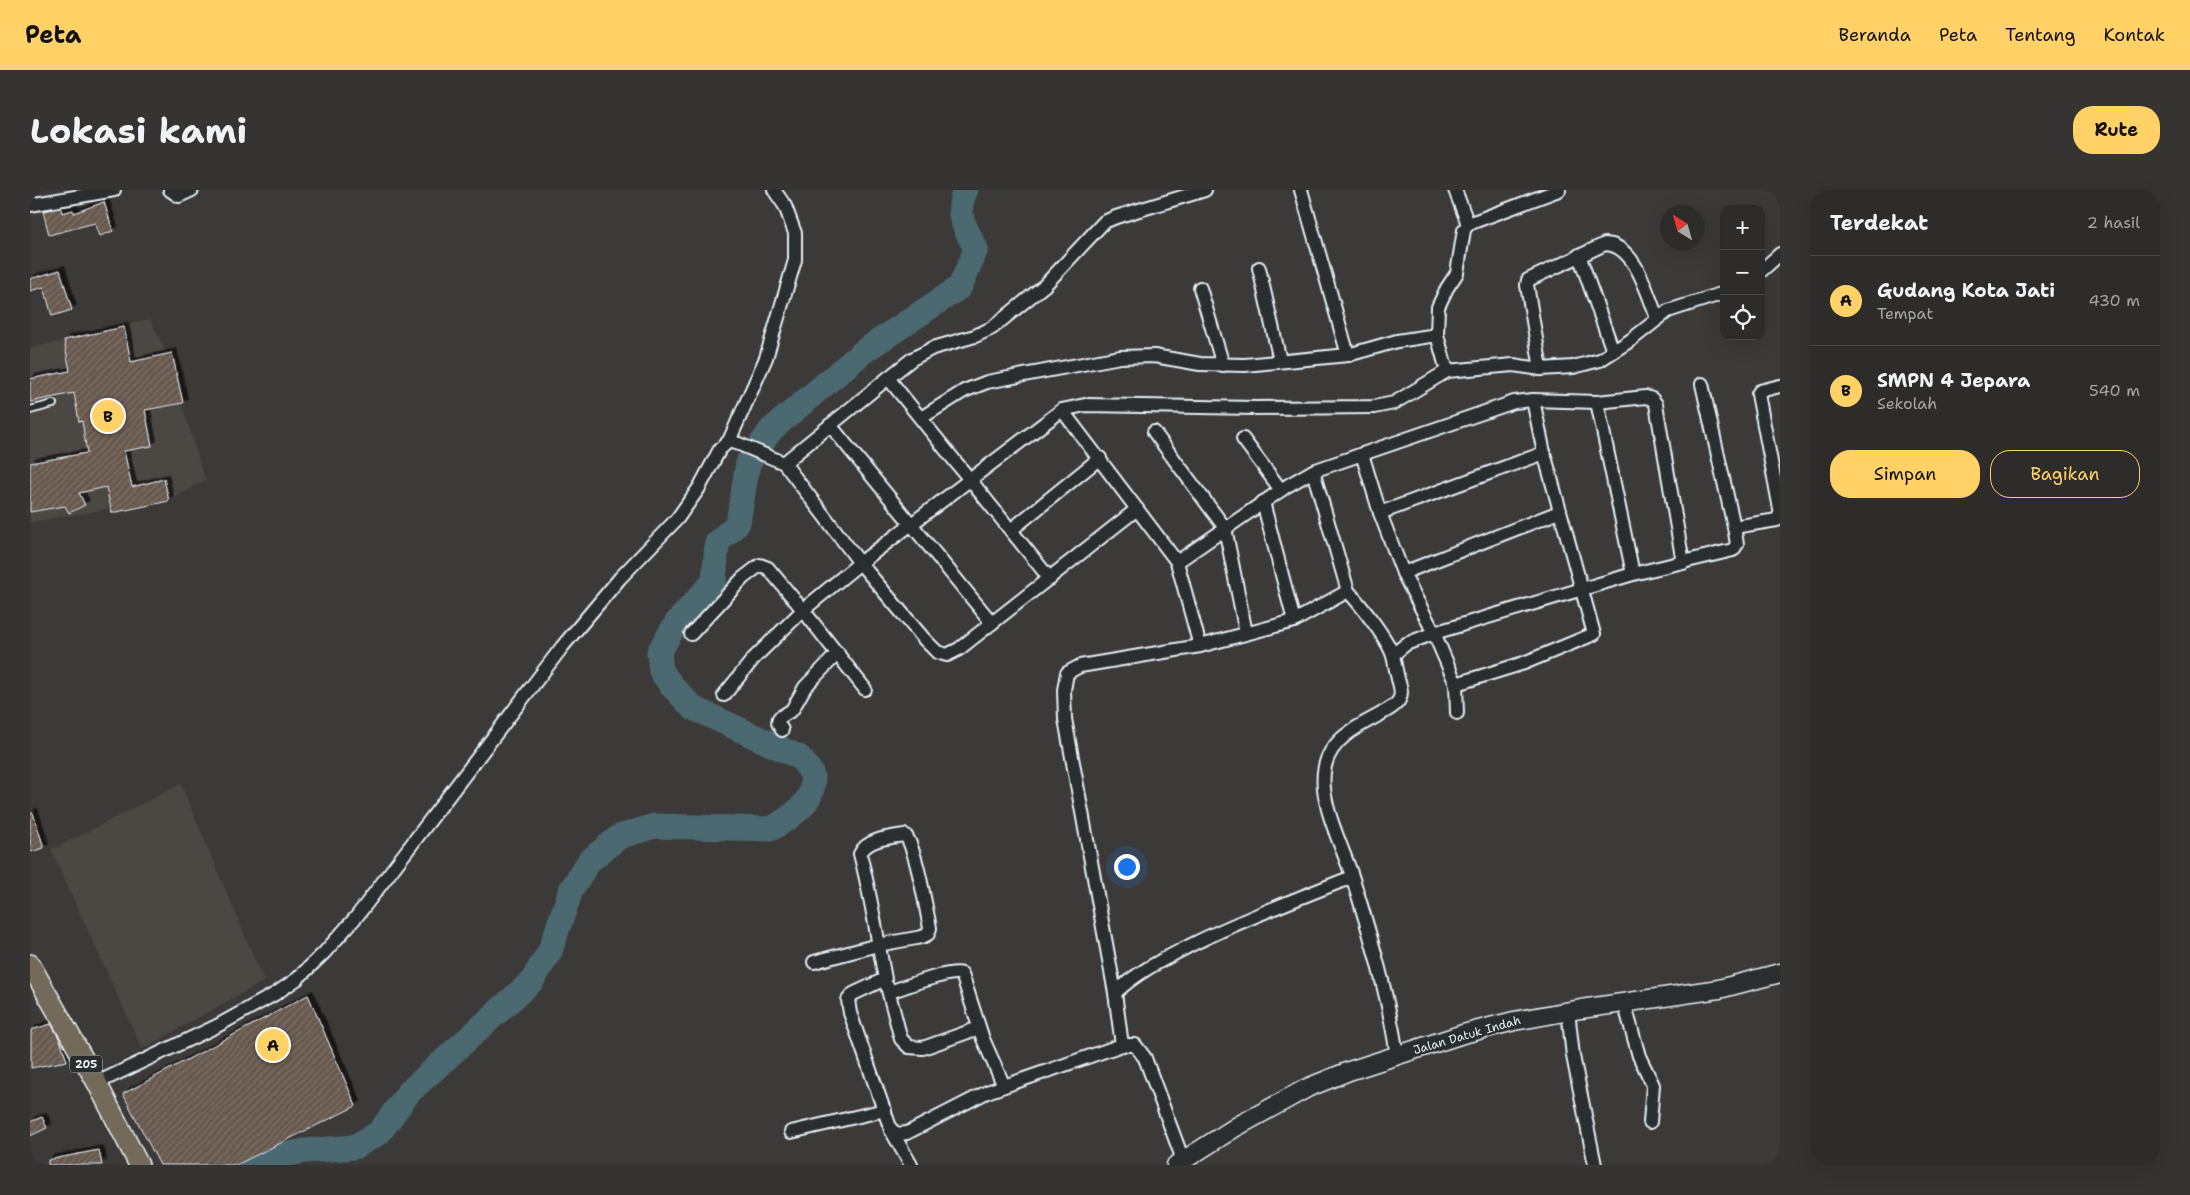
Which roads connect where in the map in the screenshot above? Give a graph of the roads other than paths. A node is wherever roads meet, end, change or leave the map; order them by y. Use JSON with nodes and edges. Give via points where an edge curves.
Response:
{"nodes":[{"id":1,"x":114,"y":190,"type":"edge"},
{"id":2,"x":170,"y":190,"type":"edge"},
{"id":3,"x":192,"y":190,"type":"edge"},
{"id":4,"x":774,"y":190,"type":"edge"},
{"id":5,"x":1206,"y":190,"type":"edge"},
{"id":6,"x":1301,"y":190,"type":"edge"},
{"id":7,"x":1455,"y":190,"type":"edge"},
{"id":8,"x":1560,"y":190,"type":"edge"},
{"id":9,"x":30,"y":205,"type":"edge"},
{"id":10,"x":1468,"y":224,"type":"junction"},
{"id":11,"x":1780,"y":254,"type":"edge"},
{"id":12,"x":1579,"y":255,"type":"junction"},
{"id":13,"x":1765,"y":267,"type":"edge"},
{"id":14,"x":1259,"y":268,"type":"dead end"},
{"id":15,"x":1200,"y":288,"type":"dead end"},
{"id":16,"x":1720,"y":293,"type":"edge"},
{"id":17,"x":1657,"y":318,"type":"junction"},
{"id":18,"x":1437,"y":334,"type":"junction"},
{"id":19,"x":1613,"y":351,"type":"junction"},
{"id":20,"x":1348,"y":355,"type":"junction"},
{"id":21,"x":1280,"y":361,"type":"junction"},
{"id":22,"x":1223,"y":365,"type":"junction"},
{"id":23,"x":1541,"y":368,"type":"junction"},
{"id":24,"x":1447,"y":371,"type":"junction"},
{"id":25,"x":888,"y":378,"type":"junction"},
{"id":26,"x":1702,"y":384,"type":"dead end"},
{"id":27,"x":1780,"y":386,"type":"edge"},
{"id":28,"x":1532,"y":400,"type":"junction"},
{"id":29,"x":1597,"y":402,"type":"junction"},
{"id":30,"x":53,"y":404,"type":"dead end"},
{"id":31,"x":30,"y":410,"type":"edge"},
{"id":32,"x":1062,"y":410,"type":"junction"},
{"id":33,"x":922,"y":418,"type":"junction"},
{"id":34,"x":830,"y":425,"type":"junction"},
{"id":35,"x":1154,"y":432,"type":"dead end"},
{"id":36,"x":1243,"y":438,"type":"dead end"},
{"id":37,"x":734,"y":442,"type":"junction"},
{"id":38,"x":1544,"y":453,"type":"junction"},
{"id":39,"x":1362,"y":454,"type":"junction"},
{"id":40,"x":1100,"y":458,"type":"junction"},
{"id":41,"x":784,"y":463,"type":"junction"},
{"id":42,"x":1313,"y":471,"type":"junction"},
{"id":43,"x":971,"y":480,"type":"junction"},
{"id":44,"x":1281,"y":490,"type":"junction"},
{"id":45,"x":1264,"y":502,"type":"junction"},
{"id":46,"x":1137,"y":508,"type":"junction"},
{"id":47,"x":1780,"y":508,"type":"edge"},
{"id":48,"x":1559,"y":512,"type":"junction"},
{"id":49,"x":1380,"y":513,"type":"junction"},
{"id":50,"x":1780,"y":514,"type":"edge"},
{"id":51,"x":912,"y":524,"type":"junction"},
{"id":52,"x":1734,"y":527,"type":"junction"},
{"id":53,"x":1224,"y":528,"type":"junction"},
{"id":54,"x":1011,"y":530,"type":"junction"},
{"id":55,"x":1176,"y":562,"type":"junction"},
{"id":56,"x":860,"y":563,"type":"junction"},
{"id":57,"x":1683,"y":563,"type":"junction"},
{"id":58,"x":1403,"y":573,"type":"junction"},
{"id":59,"x":1633,"y":574,"type":"junction"},
{"id":60,"x":1050,"y":579,"type":"junction"},
{"id":61,"x":1581,"y":589,"type":"junction"},
{"id":62,"x":1348,"y":592,"type":"junction"},
{"id":63,"x":803,"y":610,"type":"junction"},
{"id":64,"x":1294,"y":622,"type":"junction"},
{"id":65,"x":992,"y":623,"type":"junction"},
{"id":66,"x":1246,"y":633,"type":"junction"},
{"id":67,"x":1434,"y":633,"type":"junction"},
{"id":68,"x":691,"y":634,"type":"dead end"},
{"id":69,"x":1200,"y":646,"type":"junction"},
{"id":70,"x":838,"y":653,"type":"junction"},
{"id":71,"x":1393,"y":655,"type":"junction"},
{"id":72,"x":1456,"y":684,"type":"junction"},
{"id":73,"x":864,"y":689,"type":"dead end"},
{"id":74,"x":724,"y":695,"type":"dead end"},
{"id":75,"x":1457,"y":714,"type":"dead end"},
{"id":76,"x":782,"y":730,"type":"dead end"},
{"id":77,"x":1352,"y":877,"type":"junction"},
{"id":78,"x":878,"y":945,"type":"junction"},
{"id":79,"x":814,"y":962,"type":"dead end"},
{"id":80,"x":30,"y":964,"type":"edge"},
{"id":81,"x":1780,"y":973,"type":"edge"},
{"id":82,"x":885,"y":978,"type":"junction"},
{"id":83,"x":36,"y":988,"type":"edge"},
{"id":84,"x":888,"y":992,"type":"junction"},
{"id":85,"x":1114,"y":993,"type":"junction"},
{"id":86,"x":1624,"y":1002,"type":"junction"},
{"id":87,"x":1568,"y":1011,"type":"junction"},
{"id":88,"x":979,"y":1028,"type":"junction"},
{"id":89,"x":1122,"y":1045,"type":"junction"},
{"id":90,"x":1397,"y":1055,"type":"junction"},
{"id":91,"x":97,"y":1083,"type":"junction"},
{"id":92,"x":1004,"y":1086,"type":"junction"},
{"id":93,"x":885,"y":1110,"type":"junction"},
{"id":94,"x":1650,"y":1122,"type":"dead end"},
{"id":95,"x":891,"y":1130,"type":"junction"},
{"id":96,"x":791,"y":1132,"type":"dead end"},
{"id":97,"x":1180,"y":1162,"type":"edge"},
{"id":98,"x":139,"y":1165,"type":"edge"},
{"id":99,"x":911,"y":1165,"type":"edge"},
{"id":100,"x":1595,"y":1165,"type":"edge"}],
"edges":[{"from":1,"to":9,"type":"street"},
{"from":2,"to":3,"type":"street","via":[[179,196]]},
{"from":4,"to":37,"type":"street","via":[[785,206],[795,233],[795,260],[766,358]]},
{"from":5,"to":25,"type":"street","via":[[1104,222],[1045,285],[992,328],[933,348]]},
{"from":6,"to":20,"type":"street"},
{"from":7,"to":10,"type":"street"},
{"from":8,"to":10,"type":"street"},
{"from":10,"to":18,"type":"street","via":[[1464,230],[1457,273],[1438,307]]},
{"from":11,"to":13,"type":"street"},
{"from":12,"to":17,"type":"street","via":[[1605,244],[1621,249],[1640,274]]},
{"from":12,"to":19,"type":"street"},
{"from":12,"to":23,"type":"street","via":[[1528,280]]},
{"from":14,"to":21,"type":"street"},
{"from":15,"to":22,"type":"street"},
{"from":16,"to":17,"type":"street"},
{"from":17,"to":19,"type":"street"},
{"from":18,"to":20,"type":"street"},
{"from":18,"to":24,"type":"street"},
{"from":19,"to":23,"type":"street","via":[[1600,360],[1573,367]]},
{"from":20,"to":21,"type":"street"},
{"from":21,"to":22,"type":"street"},
{"from":22,"to":33,"type":"street","via":[[1154,356],[1120,357],[1056,367],[987,382],[964,391]]},
{"from":23,"to":24,"type":"street","via":[[1513,365]]},
{"from":24,"to":32,"type":"street","via":[[1394,403],[1374,407],[1085,405]]},
{"from":25,"to":33,"type":"street"},
{"from":25,"to":34,"type":"street"},
{"from":26,"to":52,"type":"street"},
{"from":27,"to":47,"type":"street","via":[[1758,394]]},
{"from":28,"to":29,"type":"street"},
{"from":28,"to":38,"type":"street"},
{"from":28,"to":39,"type":"street","via":[[1514,402]]},
{"from":29,"to":57,"type":"street","via":[[1646,398],[1656,404]]},
{"from":29,"to":59,"type":"street"},
{"from":30,"to":31,"type":"lane"},
{"from":32,"to":40,"type":"street"},
{"from":32,"to":43,"type":"street"},
{"from":33,"to":43,"type":"street"},
{"from":34,"to":41,"type":"street"},
{"from":34,"to":51,"type":"street"},
{"from":35,"to":53,"type":"street"},
{"from":36,"to":44,"type":"street"},
{"from":37,"to":41,"type":"street"},
{"from":37,"to":91,"type":"street","via":[[720,449],[678,519],[620,578],[567,641],[357,916],[324,953],[297,979],[275,994],[217,1026]]},
{"from":38,"to":48,"type":"street"},
{"from":38,"to":49,"type":"street"},
{"from":39,"to":42,"type":"street"},
{"from":39,"to":49,"type":"street"},
{"from":40,"to":46,"type":"street"},
{"from":40,"to":54,"type":"street"},
{"from":41,"to":56,"type":"street"},
{"from":42,"to":44,"type":"street"},
{"from":42,"to":62,"type":"street"},
{"from":43,"to":51,"type":"street"},
{"from":43,"to":54,"type":"street"},
{"from":44,"to":45,"type":"street"},
{"from":45,"to":53,"type":"street"},
{"from":45,"to":64,"type":"street"},
{"from":46,"to":55,"type":"street"},
{"from":46,"to":60,"type":"street"},
{"from":48,"to":58,"type":"street"},
{"from":48,"to":61,"type":"street"},
{"from":49,"to":58,"type":"street"},
{"from":50,"to":52,"type":"street","via":[[1777,520]]},
{"from":51,"to":56,"type":"street"},
{"from":51,"to":65,"type":"street"},
{"from":52,"to":57,"type":"street","via":[[1737,544],[1734,550]]},
{"from":53,"to":55,"type":"street"},
{"from":53,"to":66,"type":"street"},
{"from":54,"to":60,"type":"street"},
{"from":55,"to":69,"type":"street"},
{"from":56,"to":63,"type":"street"},
{"from":56,"to":65,"type":"street","via":[[937,652],[947,655]]},
{"from":57,"to":59,"type":"street"},
{"from":58,"to":67,"type":"street"},
{"from":59,"to":61,"type":"street"},
{"from":60,"to":65,"type":"street"},
{"from":61,"to":67,"type":"street"},
{"from":61,"to":72,"type":"street","via":[[1594,628],[1592,635],[1524,663]]},
{"from":62,"to":64,"type":"street"},
{"from":62,"to":71,"type":"street","via":[[1362,606]]},
{"from":63,"to":68,"type":"street","via":[[768,568],[760,565],[743,578]]},
{"from":63,"to":70,"type":"street"},
{"from":63,"to":74,"type":"street","via":[[754,658]]},
{"from":64,"to":66,"type":"street"},
{"from":66,"to":69,"type":"street"},
{"from":67,"to":71,"type":"street","via":[[1406,644]]},
{"from":67,"to":72,"type":"street"},
{"from":69,"to":85,"type":"street","via":[[1080,666],[1067,673],[1065,719]]},
{"from":70,"to":73,"type":"street"},
{"from":70,"to":76,"type":"street","via":[[804,688],[792,710],[779,718]]},
{"from":71,"to":77,"type":"street","via":[[1402,692],[1399,701],[1335,744],[1325,766],[1328,807]]},
{"from":72,"to":75,"type":"street"},
{"from":77,"to":85,"type":"street","via":[[1195,943],[1144,969]]},
{"from":77,"to":90,"type":"street","via":[[1391,1014]]},
{"from":78,"to":78,"type":"street","via":[[860,854],[862,848],[872,842],[905,835],[912,850],[930,928],[922,938]]},
{"from":78,"to":79,"type":"street"},
{"from":78,"to":82,"type":"street"},
{"from":80,"to":83,"type":"main road","number":"205"},
{"from":81,"to":86,"type":"street","name":"Jalan Datuk Indah","via":[[1719,989]]},
{"from":82,"to":84,"type":"street"},
{"from":82,"to":93,"type":"street","via":[[853,994],[848,1000]]},
{"from":83,"to":91,"type":"main road","number":"205"},
{"from":84,"to":88,"type":"street","via":[[959,973],[964,979]]},
{"from":84,"to":88,"type":"street","via":[[901,1039],[909,1047],[923,1048]]},
{"from":85,"to":89,"type":"street"},
{"from":86,"to":87,"type":"street","name":"Jalan Datuk Indah"},
{"from":86,"to":94,"type":"street","via":[[1639,1056],[1653,1086]]},
{"from":87,"to":90,"type":"street","name":"Jalan Datuk Indah","via":[[1463,1034]]},
{"from":87,"to":100,"type":"street","via":[[1573,1056]]},
{"from":88,"to":92,"type":"street"},
{"from":89,"to":92,"type":"street"},
{"from":89,"to":97,"type":"street","via":[[1135,1045],[1145,1058]]},
{"from":90,"to":97,"type":"street","name":"Jalan Datuk Indah","via":[[1306,1088]]},
{"from":91,"to":98,"type":"main road","number":"205"},
{"from":92,"to":95,"type":"street","via":[[907,1133],[898,1134]]},
{"from":93,"to":95,"type":"street"},
{"from":93,"to":96,"type":"street"},
{"from":95,"to":99,"type":"street"}]}
